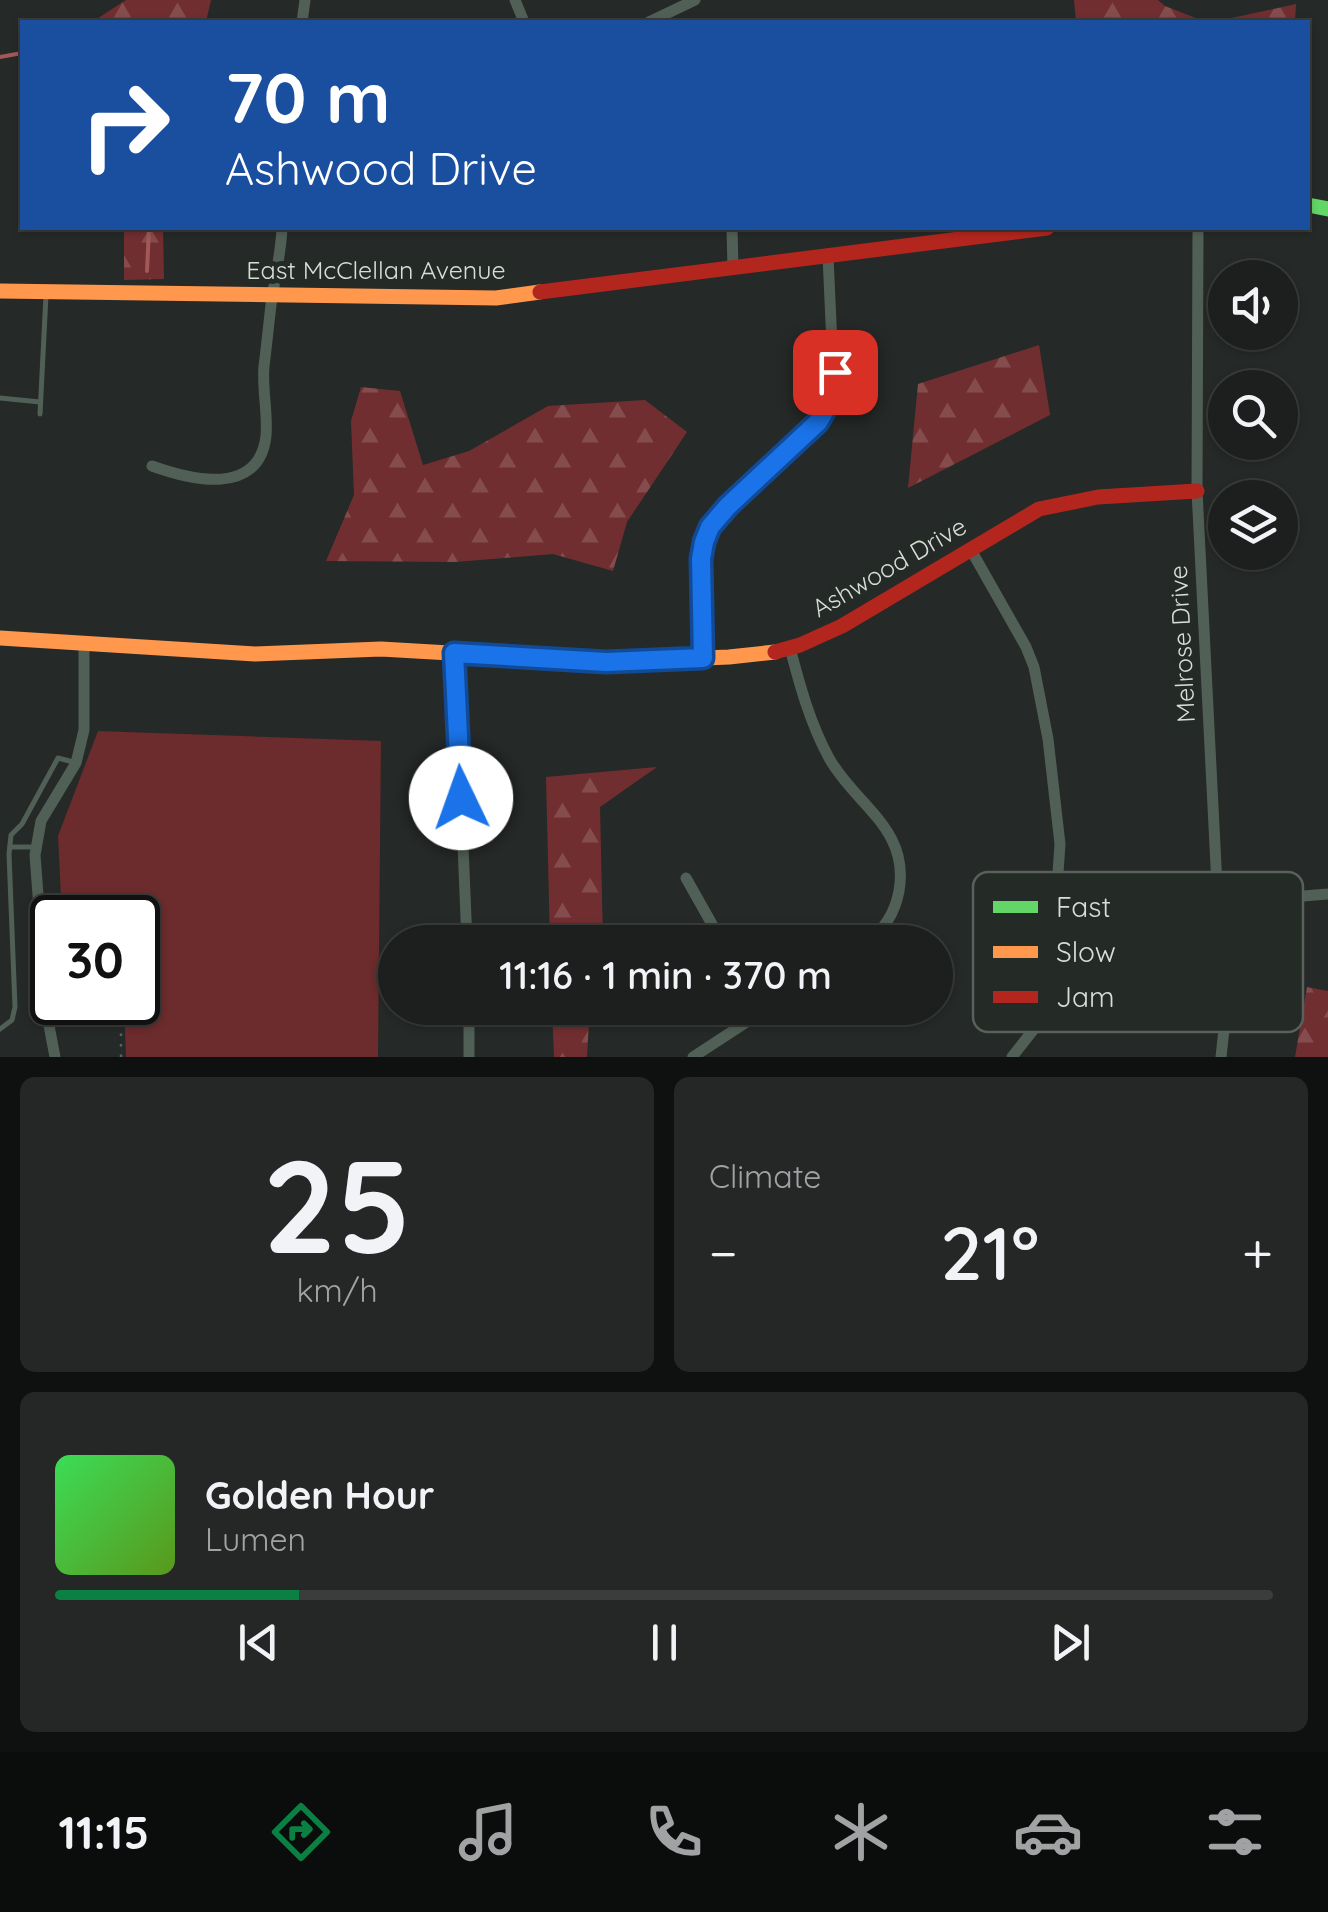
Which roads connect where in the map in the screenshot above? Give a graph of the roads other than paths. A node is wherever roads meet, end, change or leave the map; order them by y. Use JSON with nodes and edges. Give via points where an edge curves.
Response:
{"nodes":[{"id":1,"x":695,"y":0,"type":"edge"},
{"id":2,"x":677,"y":9,"type":"junction"},
{"id":3,"x":654,"y":20,"type":"edge"},
{"id":4,"x":683,"y":20,"type":"edge"},
{"id":5,"x":282,"y":230,"type":"edge"},
{"id":6,"x":732,"y":230,"type":"edge"},
{"id":7,"x":1031,"y":230,"type":"edge"},
{"id":8,"x":1198,"y":230,"type":"edge"},
{"id":9,"x":828,"y":256,"type":"junction"},
{"id":10,"x":732,"y":268,"type":"junction"},
{"id":11,"x":0,"y":291,"type":"edge"},
{"id":12,"x":46,"y":292,"type":"junction"},
{"id":13,"x":272,"y":296,"type":"junction"},
{"id":14,"x":0,"y":398,"type":"edge"},
{"id":15,"x":40,"y":402,"type":"junction"},
{"id":16,"x":40,"y":414,"type":"dead end"},
{"id":17,"x":152,"y":466,"type":"dead end"},
{"id":18,"x":1197,"y":491,"type":"junction"},
{"id":19,"x":971,"y":550,"type":"junction"},
{"id":20,"x":0,"y":638,"type":"edge"},
{"id":21,"x":84,"y":643,"type":"junction"},
{"id":22,"x":790,"y":648,"type":"junction"},
{"id":23,"x":454,"y":653,"type":"junction"},
{"id":24,"x":703,"y":658,"type":"junction"},
{"id":25,"x":76,"y":763,"type":"junction"},
{"id":26,"x":10,"y":847,"type":"junction"},
{"id":27,"x":37,"y":847,"type":"junction"},
{"id":28,"x":1058,"y":872,"type":"edge"},
{"id":29,"x":1217,"y":872,"type":"edge"},
{"id":30,"x":686,"y":878,"type":"dead end"},
{"id":31,"x":1328,"y":894,"type":"edge"},
{"id":32,"x":1303,"y":896,"type":"edge"},
{"id":33,"x":466,"y":925,"type":"edge"},
{"id":34,"x":712,"y":925,"type":"edge"},
{"id":35,"x":886,"y":925,"type":"edge"},
{"id":36,"x":469,"y":1025,"type":"edge"},
{"id":37,"x":740,"y":1025,"type":"edge"},
{"id":38,"x":0,"y":1029,"type":"edge"},
{"id":39,"x":1031,"y":1032,"type":"edge"},
{"id":40,"x":1224,"y":1032,"type":"edge"},
{"id":41,"x":55,"y":1057,"type":"edge"},
{"id":42,"x":469,"y":1057,"type":"edge"},
{"id":43,"x":694,"y":1057,"type":"edge"},
{"id":44,"x":1012,"y":1057,"type":"edge"},
{"id":45,"x":1221,"y":1057,"type":"edge"}],
"edges":[{"from":1,"to":2,"type":"street"},
{"from":2,"to":3,"type":"street"},
{"from":2,"to":4,"type":"street"},
{"from":5,"to":13,"type":"street"},
{"from":6,"to":10,"type":"street"},
{"from":7,"to":9,"type":"street","name":"East McClellan Avenue"},
{"from":8,"to":18,"type":"street","name":"Melrose Drive"},
{"from":9,"to":10,"type":"street","name":"East McClellan Avenue"},
{"from":9,"to":24,"type":"street","via":[[834,390],[818,422],[710,527],[701,559]]},
{"from":10,"to":13,"type":"street","name":"East McClellan Avenue","via":[[496,298]]},
{"from":11,"to":12,"type":"street","name":"East McClellan Avenue"},
{"from":12,"to":13,"type":"street","name":"East McClellan Avenue"},
{"from":12,"to":15,"type":"lane"},
{"from":13,"to":17,"type":"street","via":[[262,386],[266,432],[258,460],[228,479],[179,476]]},
{"from":14,"to":15,"type":"lane"},
{"from":15,"to":16,"type":"lane"},
{"from":18,"to":19,"type":"street","name":"Ashwood Drive","via":[[1064,502],[1039,509]]},
{"from":18,"to":29,"type":"street","name":"Melrose Drive"},
{"from":19,"to":22,"type":"street","name":"Ashwood Drive","via":[[842,626]]},
{"from":19,"to":28,"type":"street","via":[[1034,667],[1048,738]]},
{"from":20,"to":21,"type":"street","name":"Ashwood Drive"},
{"from":21,"to":23,"type":"street","name":"Ashwood Drive","via":[[254,654]]},
{"from":21,"to":25,"type":"street","via":[[84,730]]},
{"from":22,"to":24,"type":"street","name":"Ashwood Drive"},
{"from":22,"to":35,"type":"street","via":[[807,712],[830,759],[899,854],[897,904]]},
{"from":23,"to":24,"type":"street","name":"Ashwood Drive","via":[[606,662]]},
{"from":23,"to":33,"type":"street"},
{"from":25,"to":26,"type":"lane","via":[[58,758]]},
{"from":25,"to":27,"type":"street","via":[[42,821]]},
{"from":26,"to":27,"type":"lane"},
{"from":26,"to":38,"type":"lane","via":[[14,1007],[12,1020]]},
{"from":27,"to":41,"type":"street"},
{"from":30,"to":34,"type":"street"},
{"from":31,"to":32,"type":"street"},
{"from":36,"to":42,"type":"street"},
{"from":37,"to":43,"type":"street"},
{"from":39,"to":44,"type":"street"},
{"from":40,"to":45,"type":"street","name":"Melrose Drive"}]}
